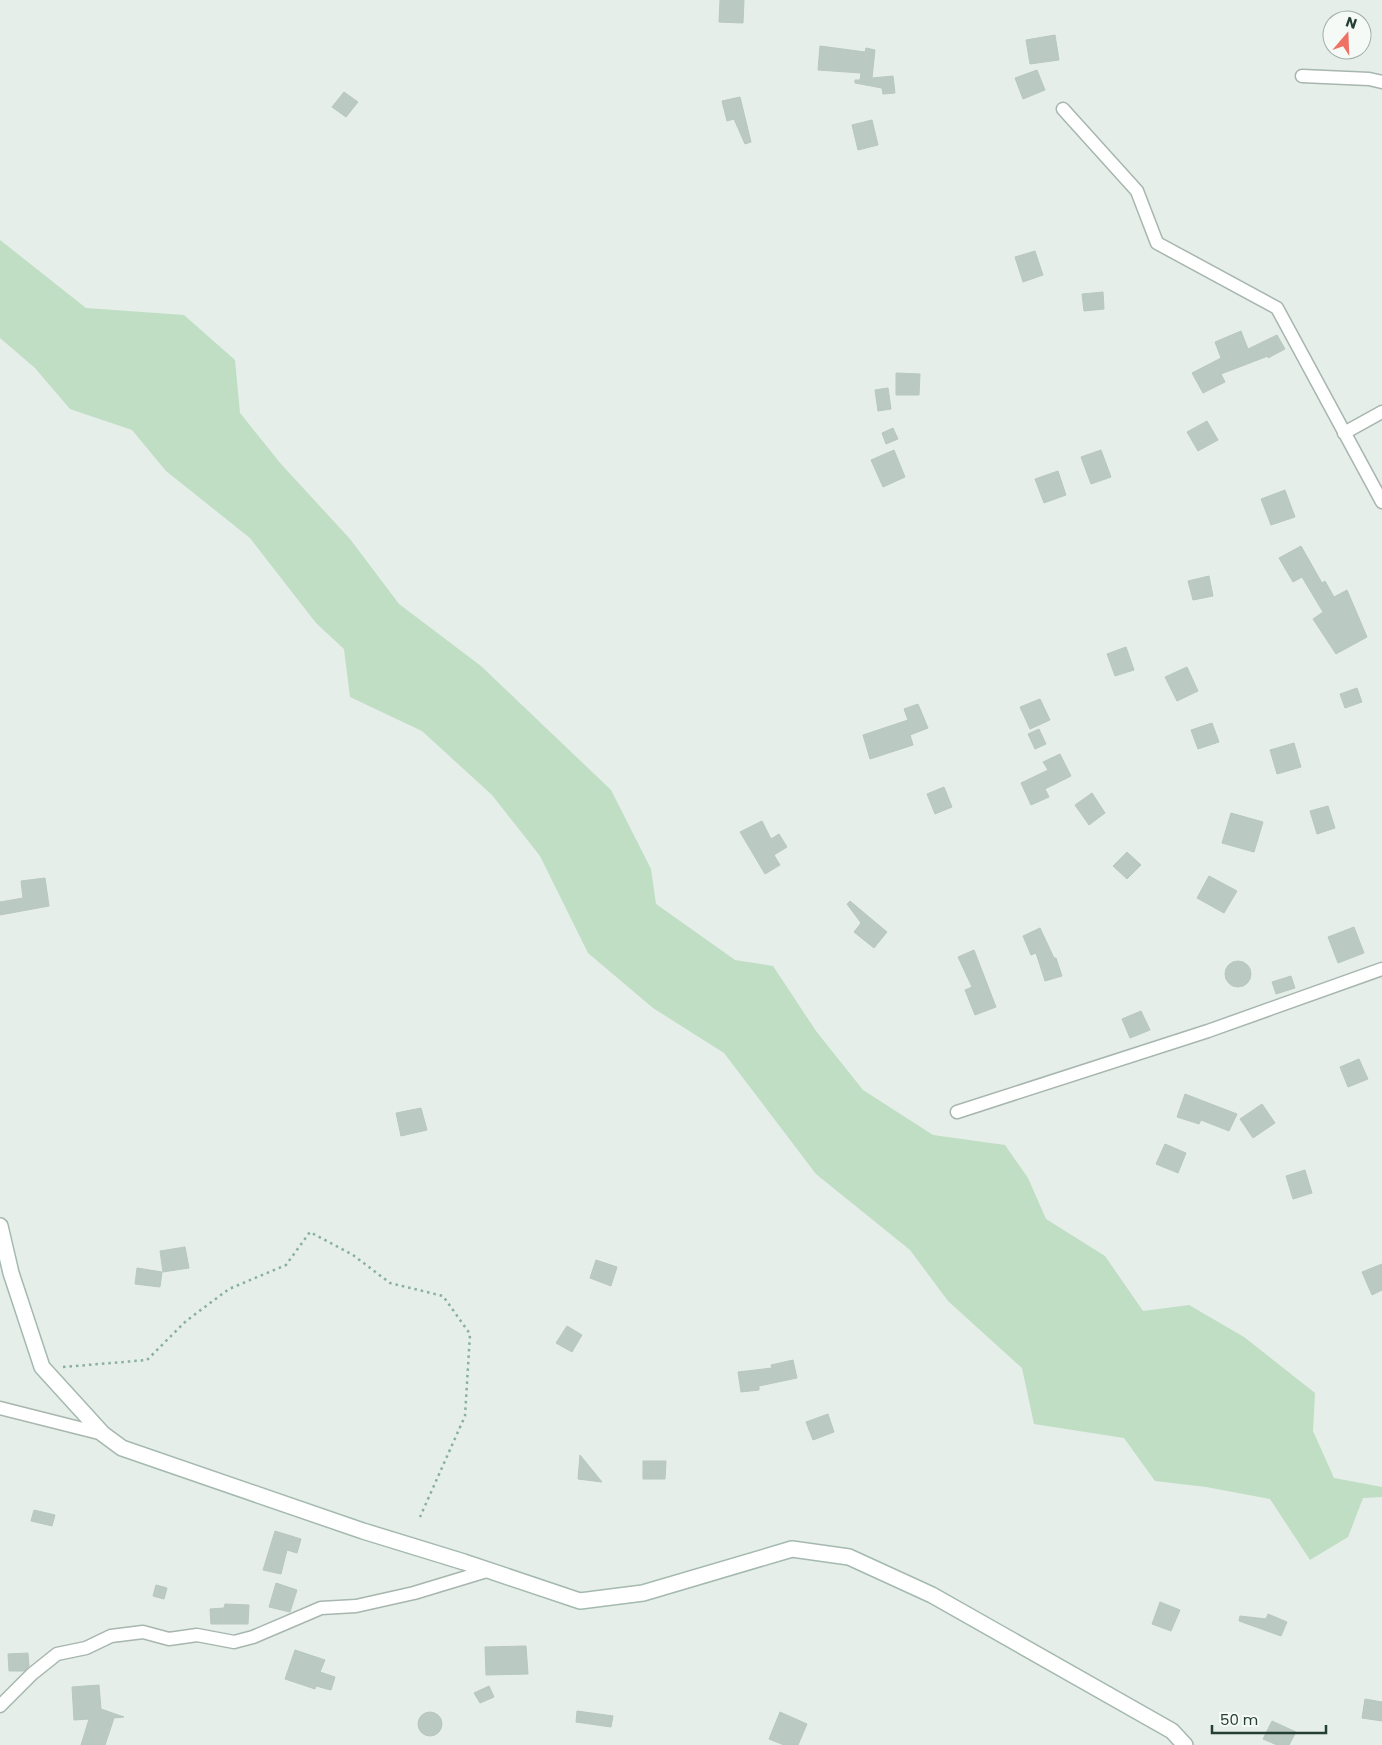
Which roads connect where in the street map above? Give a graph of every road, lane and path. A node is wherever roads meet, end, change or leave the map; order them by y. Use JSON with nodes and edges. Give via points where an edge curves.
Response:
{"nodes":[{"id":1,"x":1302,"y":76,"type":"dead end"},
{"id":2,"x":1382,"y":82,"type":"edge"},
{"id":3,"x":1063,"y":109,"type":"dead end"},
{"id":4,"x":1382,"y":412,"type":"edge"},
{"id":5,"x":1344,"y":433,"type":"junction"},
{"id":6,"x":1382,"y":502,"type":"edge"},
{"id":7,"x":1382,"y":969,"type":"edge"},
{"id":8,"x":957,"y":1112,"type":"dead end"},
{"id":9,"x":0,"y":1226,"type":"edge"},
{"id":10,"x":42,"y":1367,"type":"junction"},
{"id":11,"x":0,"y":1408,"type":"edge"},
{"id":12,"x":103,"y":1434,"type":"junction"},
{"id":13,"x":420,"y":1518,"type":"dead end"},
{"id":14,"x":490,"y":1570,"type":"junction"},
{"id":15,"x":0,"y":1706,"type":"edge"},
{"id":16,"x":1185,"y":1745,"type":"edge"}],
"edges":[{"from":1,"to":2,"type":"street"},
{"from":3,"to":5,"type":"street","via":[[1136,191],[1157,243],[1277,308]]},
{"from":4,"to":5,"type":"street"},
{"from":5,"to":6,"type":"street"},
{"from":7,"to":8,"type":"street","via":[[1208,1031]]},
{"from":9,"to":10,"type":"street"},
{"from":10,"to":12,"type":"street"},
{"from":10,"to":13,"type":"path","via":[[147,1360],[186,1321],[229,1289],[286,1265],[310,1232],[353,1255],[390,1283],[443,1296],[470,1334],[464,1416]]},
{"from":11,"to":12,"type":"street"},
{"from":12,"to":14,"type":"street","via":[[122,1448],[362,1531]]},
{"from":14,"to":15,"type":"street","via":[[414,1593],[356,1606],[321,1608],[234,1642],[197,1635],[169,1639],[143,1632],[111,1636],[86,1648],[57,1654]]},
{"from":14,"to":16,"type":"street","via":[[580,1601],[643,1593],[792,1549],[849,1557],[932,1595],[1172,1731]]}]}
